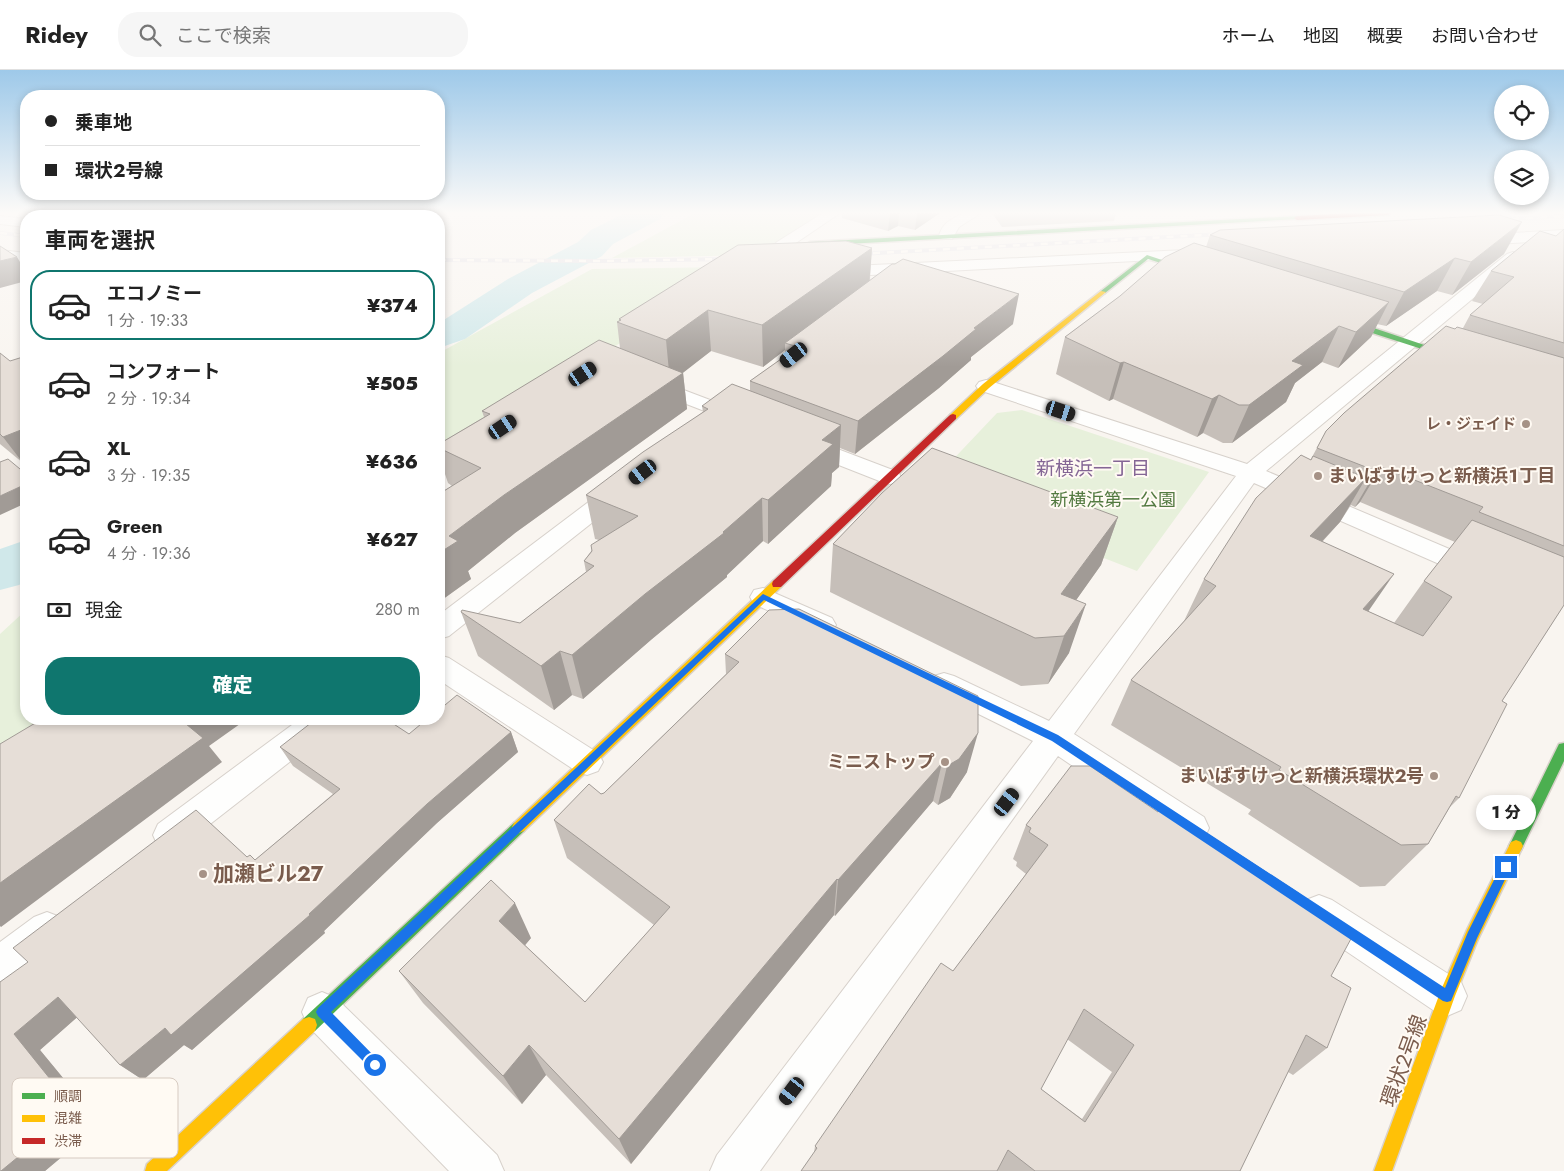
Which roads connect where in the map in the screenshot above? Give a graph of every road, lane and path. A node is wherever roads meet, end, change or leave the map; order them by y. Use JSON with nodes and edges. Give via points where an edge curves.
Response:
{"nodes":[{"id":1,"x":1010,"y":264,"type":"edge"},
{"id":2,"x":1138,"y":264,"type":"edge"},
{"id":3,"x":1171,"y":264,"type":"edge"},
{"id":4,"x":1513,"y":264,"type":"edge"},
{"id":5,"x":905,"y":270,"type":"junction"},
{"id":6,"x":818,"y":273,"type":"edge"},
{"id":7,"x":1202,"y":274,"type":"edge"},
{"id":8,"x":881,"y":288,"type":"edge"},
{"id":9,"x":1325,"y":314,"type":"edge"},
{"id":10,"x":1410,"y":342,"type":"junction"},
{"id":11,"x":1474,"y":363,"type":"edge"},
{"id":12,"x":634,"y":377,"type":"edge"},
{"id":13,"x":986,"y":386,"type":"junction"},
{"id":14,"x":744,"y":394,"type":"edge"},
{"id":15,"x":714,"y":417,"type":"junction"},
{"id":16,"x":757,"y":425,"type":"edge"},
{"id":17,"x":783,"y":435,"type":"edge"},
{"id":18,"x":1250,"y":473,"type":"junction"},
{"id":19,"x":890,"y":477,"type":"junction"},
{"id":20,"x":635,"y":478,"type":"edge"},
{"id":21,"x":1501,"y":581,"type":"edge"},
{"id":22,"x":763,"y":596,"type":"junction"},
{"id":23,"x":445,"y":624,"type":"edge"},
{"id":24,"x":851,"y":639,"type":"edge"},
{"id":25,"x":445,"y":670,"type":"edge"},
{"id":26,"x":922,"y":674,"type":"edge"},
{"id":27,"x":314,"y":725,"type":"edge"},
{"id":28,"x":1055,"y":738,"type":"junction"},
{"id":29,"x":1564,"y":748,"type":"edge"},
{"id":30,"x":587,"y":762,"type":"junction"},
{"id":31,"x":1214,"y":842,"type":"edge"},
{"id":32,"x":149,"y":851,"type":"edge"},
{"id":33,"x":1297,"y":897,"type":"edge"},
{"id":34,"x":71,"y":912,"type":"edge"},
{"id":35,"x":0,"y":966,"type":"edge"},
{"id":36,"x":1447,"y":996,"type":"junction"},
{"id":37,"x":322,"y":1012,"type":"junction"},
{"id":38,"x":178,"y":1148,"type":"edge"},
{"id":39,"x":168,"y":1158,"type":"edge"},
{"id":40,"x":154,"y":1171,"type":"edge"},
{"id":41,"x":480,"y":1171,"type":"edge"},
{"id":42,"x":733,"y":1171,"type":"edge"},
{"id":43,"x":1383,"y":1171,"type":"edge"}],
"edges":[{"from":1,"to":5,"type":"street"},
{"from":2,"to":13,"type":"street"},
{"from":3,"to":7,"type":"street"},
{"from":4,"to":10,"type":"street"},
{"from":5,"to":6,"type":"street"},
{"from":5,"to":8,"type":"street"},
{"from":9,"to":10,"type":"street"},
{"from":10,"to":11,"type":"street"},
{"from":10,"to":18,"type":"street"},
{"from":12,"to":15,"type":"street"},
{"from":13,"to":18,"type":"street"},
{"from":13,"to":19,"type":"street"},
{"from":14,"to":15,"type":"street"},
{"from":15,"to":16,"type":"street"},
{"from":17,"to":19,"type":"street"},
{"from":18,"to":21,"type":"street"},
{"from":18,"to":28,"type":"street"},
{"from":19,"to":22,"type":"street"},
{"from":20,"to":23,"type":"street"},
{"from":22,"to":24,"type":"street"},
{"from":22,"to":30,"type":"street"},
{"from":25,"to":30,"type":"street"},
{"from":26,"to":28,"type":"street"},
{"from":27,"to":32,"type":"street"},
{"from":28,"to":31,"type":"street"},
{"from":28,"to":42,"type":"street"},
{"from":29,"to":36,"type":"street","name":"環状2号線","via":[[1472,935]]},
{"from":30,"to":37,"type":"street"},
{"from":33,"to":36,"type":"street"},
{"from":34,"to":35,"type":"street"},
{"from":36,"to":43,"type":"street","name":"環状2号線"},
{"from":37,"to":38,"type":"street"},
{"from":37,"to":41,"type":"street"},
{"from":39,"to":40,"type":"street"}]}
